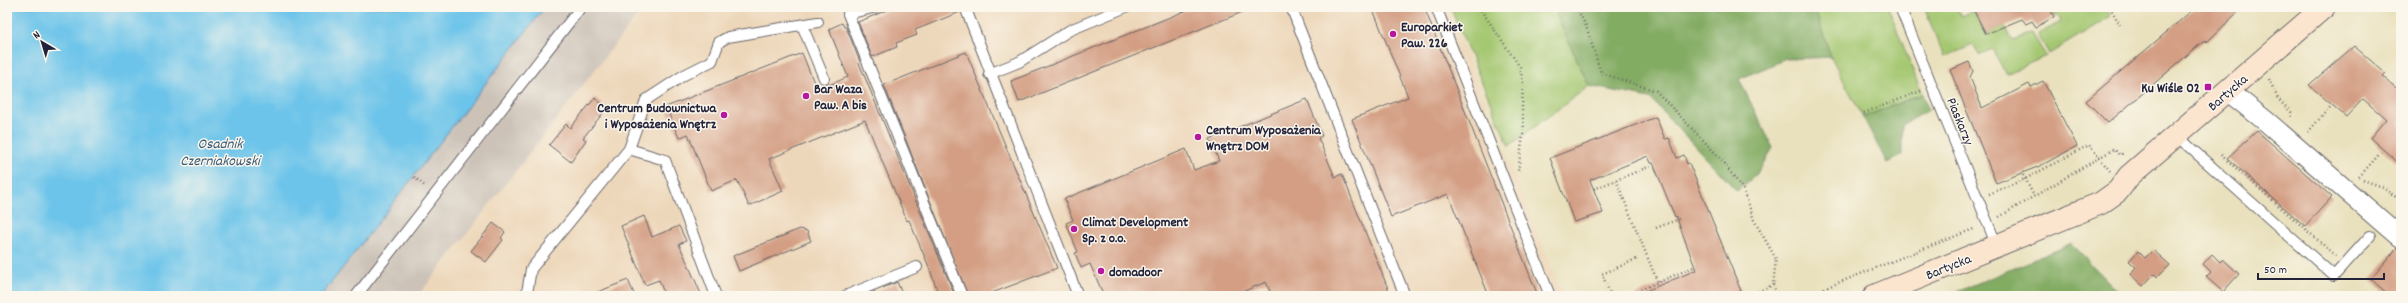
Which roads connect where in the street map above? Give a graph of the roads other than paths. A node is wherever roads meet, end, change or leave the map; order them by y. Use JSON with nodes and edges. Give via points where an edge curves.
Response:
{"nodes":[{"id":1,"x":581,"y":7,"type":"edge"},
{"id":2,"x":876,"y":7,"type":"edge"},
{"id":3,"x":965,"y":7,"type":"edge"},
{"id":4,"x":1126,"y":7,"type":"edge"},
{"id":5,"x":1291,"y":7,"type":"edge"},
{"id":6,"x":1436,"y":7,"type":"edge"},
{"id":7,"x":1900,"y":7,"type":"edge"},
{"id":8,"x":2324,"y":7,"type":"edge"},
{"id":9,"x":818,"y":22,"type":"dead end"},
{"id":10,"x":802,"y":25,"type":"junction"},
{"id":11,"x":989,"y":74,"type":"junction"},
{"id":12,"x":824,"y":78,"type":"dead end"},
{"id":13,"x":2228,"y":91,"type":"junction"},
{"id":14,"x":2177,"y":136,"type":"junction"},
{"id":15,"x":630,"y":149,"type":"junction"},
{"id":16,"x":2370,"y":236,"type":"dead end"},
{"id":17,"x":2401,"y":238,"type":"edge"},
{"id":18,"x":1997,"y":246,"type":"junction"},
{"id":19,"x":917,"y":267,"type":"dead end"},
{"id":20,"x":855,"y":294,"type":"edge"},
{"id":21,"x":356,"y":296,"type":"edge"},
{"id":22,"x":528,"y":296,"type":"edge"},
{"id":23,"x":716,"y":296,"type":"edge"},
{"id":24,"x":845,"y":296,"type":"edge"},
{"id":25,"x":962,"y":296,"type":"edge"},
{"id":26,"x":1078,"y":296,"type":"edge"},
{"id":27,"x":1405,"y":296,"type":"edge"},
{"id":28,"x":1550,"y":296,"type":"edge"},
{"id":29,"x":1874,"y":296,"type":"edge"}],
"edges":[{"from":1,"to":21,"type":"lane"},
{"from":2,"to":25,"type":"lane","via":[[848,14]]},
{"from":3,"to":11,"type":"lane"},
{"from":4,"to":11,"type":"lane","via":[[1070,30],[1019,62]]},
{"from":5,"to":27,"type":"lane"},
{"from":6,"to":28,"type":"lane"},
{"from":7,"to":18,"type":"lane","name":"Piaskarzy"},
{"from":8,"to":13,"type":"street","name":"Bartycka"},
{"from":9,"to":10,"type":"lane"},
{"from":10,"to":12,"type":"lane"},
{"from":10,"to":15,"type":"lane","via":[[728,37],[719,42],[712,61],[684,75],[646,100]]},
{"from":11,"to":26,"type":"lane"},
{"from":13,"to":14,"type":"street","name":"Bartycka"},
{"from":13,"to":17,"type":"street"},
{"from":14,"to":16,"type":"lane","via":[[2334,276]]},
{"from":14,"to":18,"type":"street","name":"Bartycka","via":[[2129,176],[2108,182],[2066,216]]},
{"from":15,"to":22,"type":"lane","via":[[531,269]]},
{"from":15,"to":23,"type":"lane","via":[[665,160]]},
{"from":18,"to":29,"type":"street","name":"Bartycka"},
{"from":19,"to":20,"type":"lane"},
{"from":20,"to":24,"type":"lane"}]}
